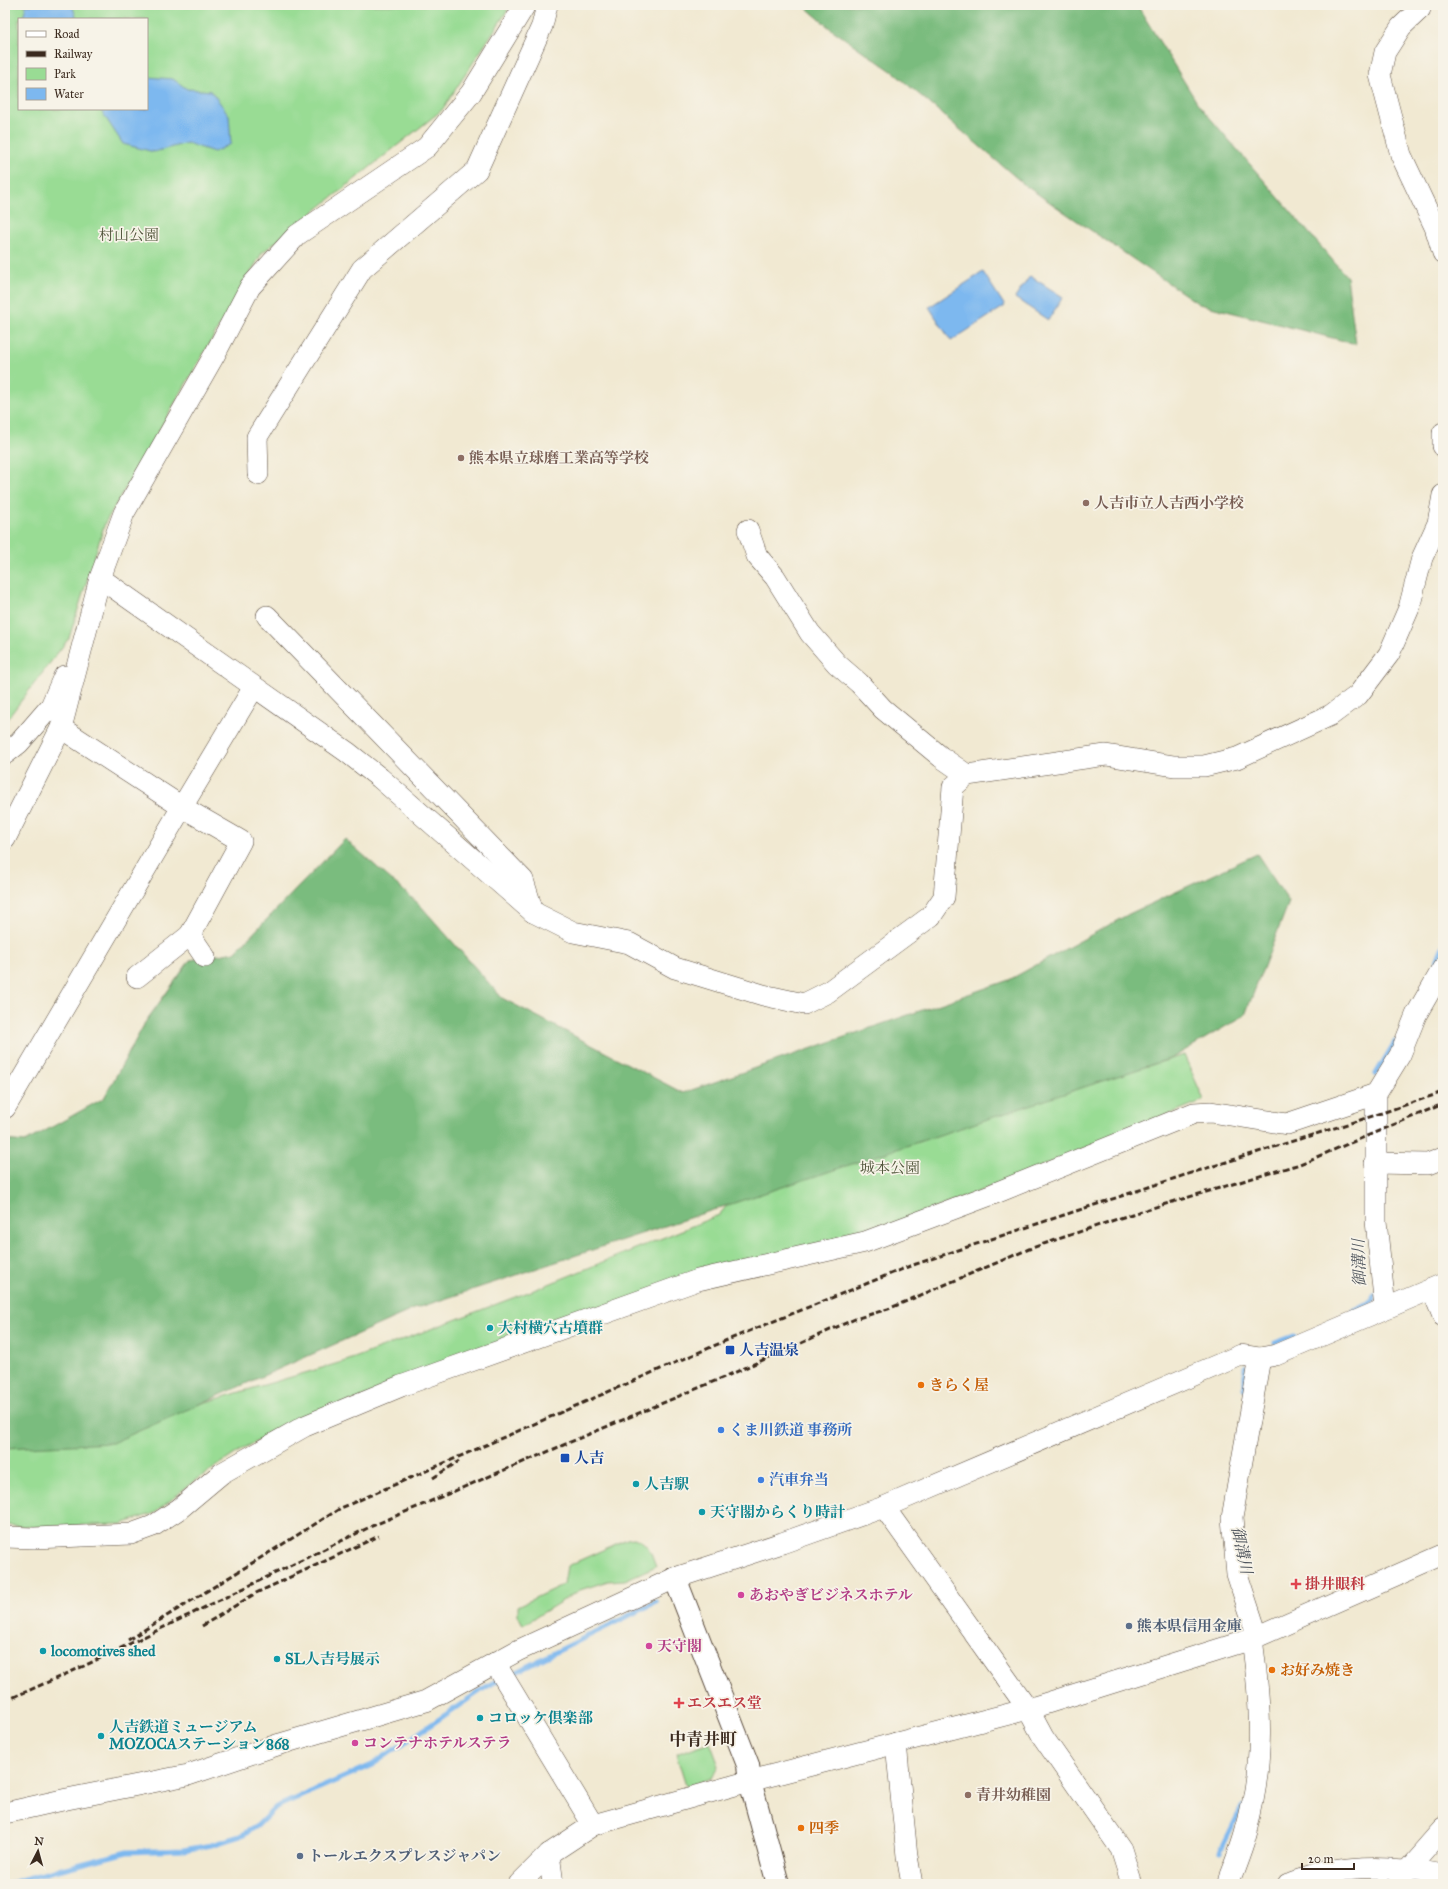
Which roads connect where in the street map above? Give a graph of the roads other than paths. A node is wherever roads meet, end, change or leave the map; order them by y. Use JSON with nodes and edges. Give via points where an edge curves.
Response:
{"nodes":[{"id":1,"x":525,"y":5,"type":"edge"},
{"id":2,"x":546,"y":5,"type":"edge"},
{"id":3,"x":1421,"y":5,"type":"edge"},
{"id":4,"x":1443,"y":253,"type":"edge"},
{"id":5,"x":1443,"y":433,"type":"edge"},
{"id":6,"x":1443,"y":446,"type":"edge"},
{"id":7,"x":258,"y":474,"type":"dead end"},
{"id":8,"x":1443,"y":495,"type":"edge"},
{"id":9,"x":748,"y":530,"type":"dead end"},
{"id":10,"x":100,"y":578,"type":"junction"},
{"id":11,"x":267,"y":616,"type":"dead end"},
{"id":12,"x":85,"y":639,"type":"junction"},
{"id":13,"x":254,"y":687,"type":"junction"},
{"id":14,"x":61,"y":728,"type":"junction"},
{"id":15,"x":5,"y":754,"type":"edge"},
{"id":16,"x":967,"y":775,"type":"junction"},
{"id":17,"x":182,"y":807,"type":"junction"},
{"id":18,"x":5,"y":839,"type":"edge"},
{"id":19,"x":533,"y":912,"type":"junction"},
{"id":20,"x":190,"y":935,"type":"junction"},
{"id":21,"x":205,"y":957,"type":"dead end"},
{"id":22,"x":1443,"y":968,"type":"edge"},
{"id":23,"x":137,"y":977,"type":"dead end"},
{"id":24,"x":1376,"y":1094,"type":"junction"},
{"id":25,"x":5,"y":1108,"type":"edge"},
{"id":26,"x":1443,"y":1158,"type":"edge"},
{"id":27,"x":1375,"y":1163,"type":"junction"},
{"id":28,"x":1438,"y":1287,"type":"edge"},
{"id":29,"x":1385,"y":1308,"type":"junction"},
{"id":30,"x":1443,"y":1316,"type":"edge"},
{"id":31,"x":1260,"y":1358,"type":"junction"},
{"id":32,"x":884,"y":1507,"type":"junction"},
{"id":33,"x":5,"y":1537,"type":"edge"},
{"id":34,"x":1443,"y":1555,"type":"edge"},
{"id":35,"x":675,"y":1578,"type":"junction"},
{"id":36,"x":1255,"y":1637,"type":"junction"},
{"id":37,"x":496,"y":1663,"type":"junction"},
{"id":38,"x":1028,"y":1709,"type":"junction"},
{"id":39,"x":896,"y":1743,"type":"junction"},
{"id":40,"x":750,"y":1781,"type":"junction"},
{"id":41,"x":5,"y":1813,"type":"edge"},
{"id":42,"x":593,"y":1825,"type":"junction"},
{"id":43,"x":1443,"y":1828,"type":"edge"},
{"id":44,"x":549,"y":1854,"type":"junction"},
{"id":45,"x":1409,"y":1874,"type":"edge"},
{"id":46,"x":1443,"y":1874,"type":"edge"},
{"id":47,"x":519,"y":1884,"type":"edge"},
{"id":48,"x":554,"y":1884,"type":"edge"},
{"id":49,"x":778,"y":1884,"type":"edge"},
{"id":50,"x":912,"y":1884,"type":"edge"},
{"id":51,"x":1132,"y":1884,"type":"edge"},
{"id":52,"x":1228,"y":1884,"type":"edge"},
{"id":53,"x":1288,"y":1884,"type":"edge"}],
"edges":[{"from":1,"to":10,"type":"street","via":[[471,93],[427,146],[297,235],[250,287],[215,354],[124,513]]},
{"from":2,"to":7,"type":"street","via":[[542,26],[477,170],[362,269],[257,437]]},
{"from":3,"to":4,"type":"street","via":[[1401,27],[1385,52],[1380,75],[1401,155]]},
{"from":5,"to":6,"type":"street"},
{"from":8,"to":16,"type":"street","via":[[1438,523],[1422,558],[1409,608],[1389,654],[1358,695],[1332,715],[1237,758],[1204,766],[1174,766],[1106,755]]},
{"from":9,"to":16,"type":"street","via":[[757,556],[774,576],[810,633],[836,664],[859,683],[883,709]]},
{"from":10,"to":12,"type":"street"},
{"from":10,"to":13,"type":"street"},
{"from":11,"to":19,"type":"street","via":[[523,880]]},
{"from":12,"to":14,"type":"street"},
{"from":12,"to":15,"type":"street","via":[[67,670],[51,706],[19,743]]},
{"from":13,"to":17,"type":"street"},
{"from":13,"to":19,"type":"street","via":[[380,778]]},
{"from":14,"to":17,"type":"street"},
{"from":14,"to":18,"type":"street"},
{"from":16,"to":19,"type":"street","via":[[953,787],[944,898],[931,916],[828,992],[804,1004],[763,995],[675,968],[629,943],[573,932]]},
{"from":17,"to":20,"type":"street","via":[[241,841]]},
{"from":17,"to":25,"type":"street"},
{"from":20,"to":21,"type":"street"},
{"from":20,"to":23,"type":"street"},
{"from":22,"to":24,"type":"street","via":[[1416,1015],[1400,1055]]},
{"from":24,"to":27,"type":"street"},
{"from":24,"to":33,"type":"street","via":[[1287,1124],[1211,1112],[1194,1113],[993,1194],[865,1242],[698,1280],[402,1386],[304,1426],[222,1473],[179,1509],[159,1522],[131,1534]]},
{"from":26,"to":27,"type":"street","via":[[1428,1164]]},
{"from":27,"to":29,"type":"street","via":[[1376,1221]]},
{"from":28,"to":29,"type":"street"},
{"from":28,"to":30,"type":"street"},
{"from":29,"to":31,"type":"street","via":[[1276,1355]]},
{"from":31,"to":32,"type":"street","via":[[1241,1355]]},
{"from":31,"to":36,"type":"street","via":[[1232,1518],[1237,1574]]},
{"from":32,"to":35,"type":"street"},
{"from":32,"to":38,"type":"street"},
{"from":34,"to":36,"type":"street"},
{"from":35,"to":37,"type":"street"},
{"from":35,"to":40,"type":"main road","via":[[748,1766]]},
{"from":36,"to":38,"type":"street"},
{"from":36,"to":52,"type":"street","via":[[1261,1737],[1259,1761],[1246,1830]]},
{"from":37,"to":41,"type":"street","via":[[426,1701],[280,1744],[188,1775]]},
{"from":37,"to":42,"type":"street"},
{"from":38,"to":39,"type":"street"},
{"from":38,"to":51,"type":"street","via":[[1043,1737],[1121,1849]]},
{"from":39,"to":40,"type":"street"},
{"from":39,"to":50,"type":"street"},
{"from":40,"to":42,"type":"street"},
{"from":40,"to":49,"type":"main road"},
{"from":42,"to":44,"type":"street"},
{"from":43,"to":45,"type":"street"},
{"from":44,"to":47,"type":"street"},
{"from":44,"to":48,"type":"street"},
{"from":45,"to":46,"type":"street"},
{"from":45,"to":53,"type":"street","via":[[1376,1866],[1324,1873]]}]}
